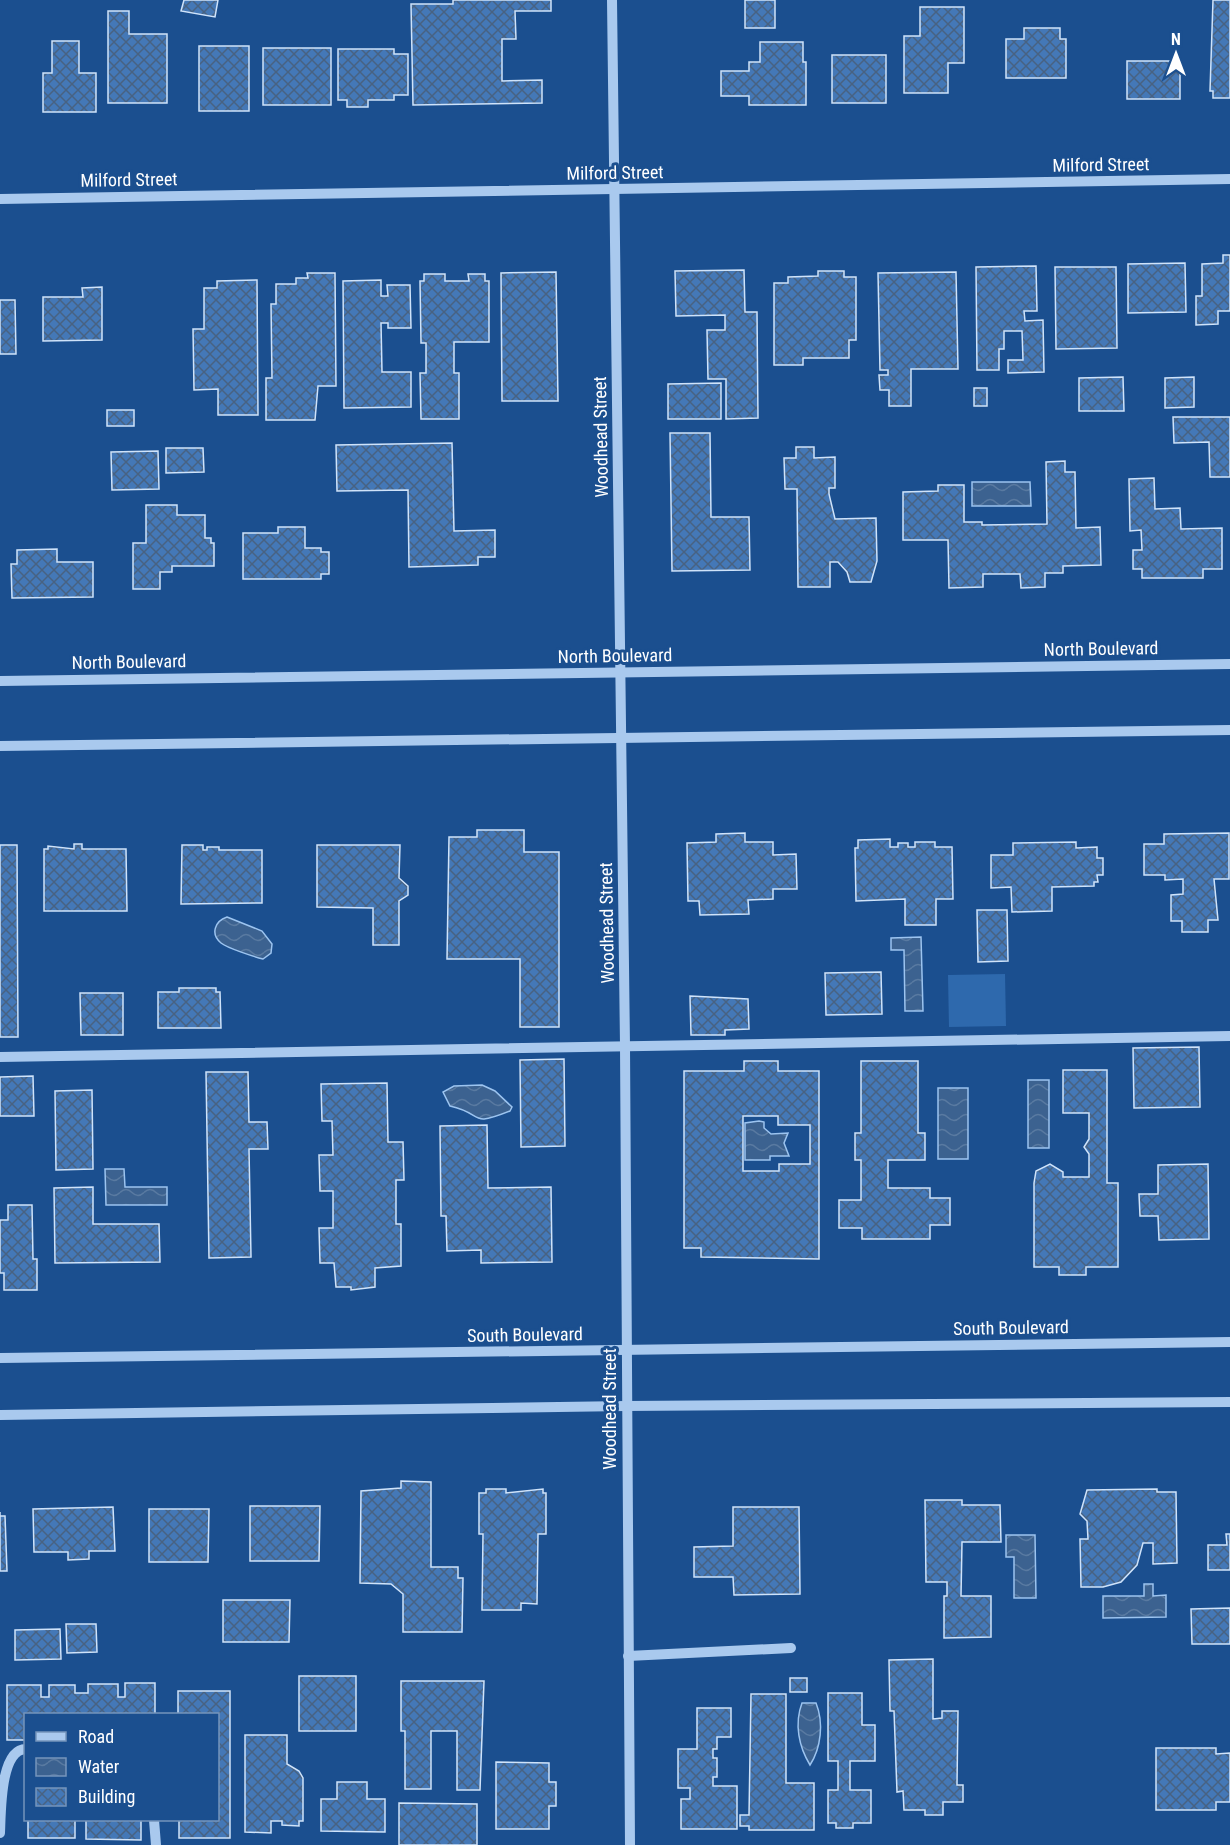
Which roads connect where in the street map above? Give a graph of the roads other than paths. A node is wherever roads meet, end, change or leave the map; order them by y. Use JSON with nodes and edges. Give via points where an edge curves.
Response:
{"nodes":[{"id":1,"x":612,"y":0,"type":"edge"},
{"id":2,"x":1230,"y":179,"type":"edge"},
{"id":3,"x":613,"y":189,"type":"junction"},
{"id":4,"x":0,"y":199,"type":"edge"},
{"id":5,"x":1230,"y":664,"type":"edge"},
{"id":6,"x":621,"y":672,"type":"junction"},
{"id":7,"x":0,"y":681,"type":"edge"},
{"id":8,"x":1230,"y":730,"type":"edge"},
{"id":9,"x":622,"y":738,"type":"junction"},
{"id":10,"x":0,"y":746,"type":"edge"},
{"id":11,"x":1230,"y":1036,"type":"edge"},
{"id":12,"x":625,"y":1046,"type":"junction"},
{"id":13,"x":0,"y":1057,"type":"edge"},
{"id":14,"x":1230,"y":1342,"type":"edge"},
{"id":15,"x":626,"y":1350,"type":"junction"},
{"id":16,"x":0,"y":1358,"type":"edge"},
{"id":17,"x":1230,"y":1402,"type":"edge"},
{"id":18,"x":626,"y":1406,"type":"junction"},
{"id":19,"x":0,"y":1415,"type":"edge"},
{"id":20,"x":791,"y":1648,"type":"dead end"},
{"id":21,"x":628,"y":1656,"type":"junction"},
{"id":22,"x":24,"y":1750,"type":"edge"},
{"id":23,"x":154,"y":1821,"type":"edge"},
{"id":24,"x":0,"y":1833,"type":"edge"},
{"id":25,"x":156,"y":1845,"type":"edge"},
{"id":26,"x":630,"y":1845,"type":"edge"}],
"edges":[{"from":1,"to":3,"type":"street","name":"Woodhead Street"},
{"from":2,"to":3,"type":"street","name":"Milford Street"},
{"from":3,"to":4,"type":"street","name":"Milford Street"},
{"from":3,"to":6,"type":"street","name":"Woodhead Street"},
{"from":5,"to":6,"type":"street","name":"North Boulevard"},
{"from":6,"to":7,"type":"street","name":"North Boulevard"},
{"from":6,"to":9,"type":"street","name":"Woodhead Street"},
{"from":8,"to":9,"type":"street"},
{"from":9,"to":10,"type":"street"},
{"from":9,"to":12,"type":"street","name":"Woodhead Street"},
{"from":11,"to":12,"type":"street"},
{"from":12,"to":13,"type":"street"},
{"from":12,"to":15,"type":"street","name":"Woodhead Street"},
{"from":14,"to":15,"type":"street","name":"South Boulevard"},
{"from":15,"to":16,"type":"street","name":"South Boulevard"},
{"from":15,"to":18,"type":"street","name":"Woodhead Street"},
{"from":17,"to":18,"type":"street"},
{"from":18,"to":19,"type":"street"},
{"from":18,"to":21,"type":"street","name":"Woodhead Street"},
{"from":20,"to":21,"type":"street"},
{"from":21,"to":26,"type":"street","name":"Woodhead Street"},
{"from":22,"to":24,"type":"street","via":[[9,1756],[2,1776]]},
{"from":23,"to":25,"type":"street"}]}
